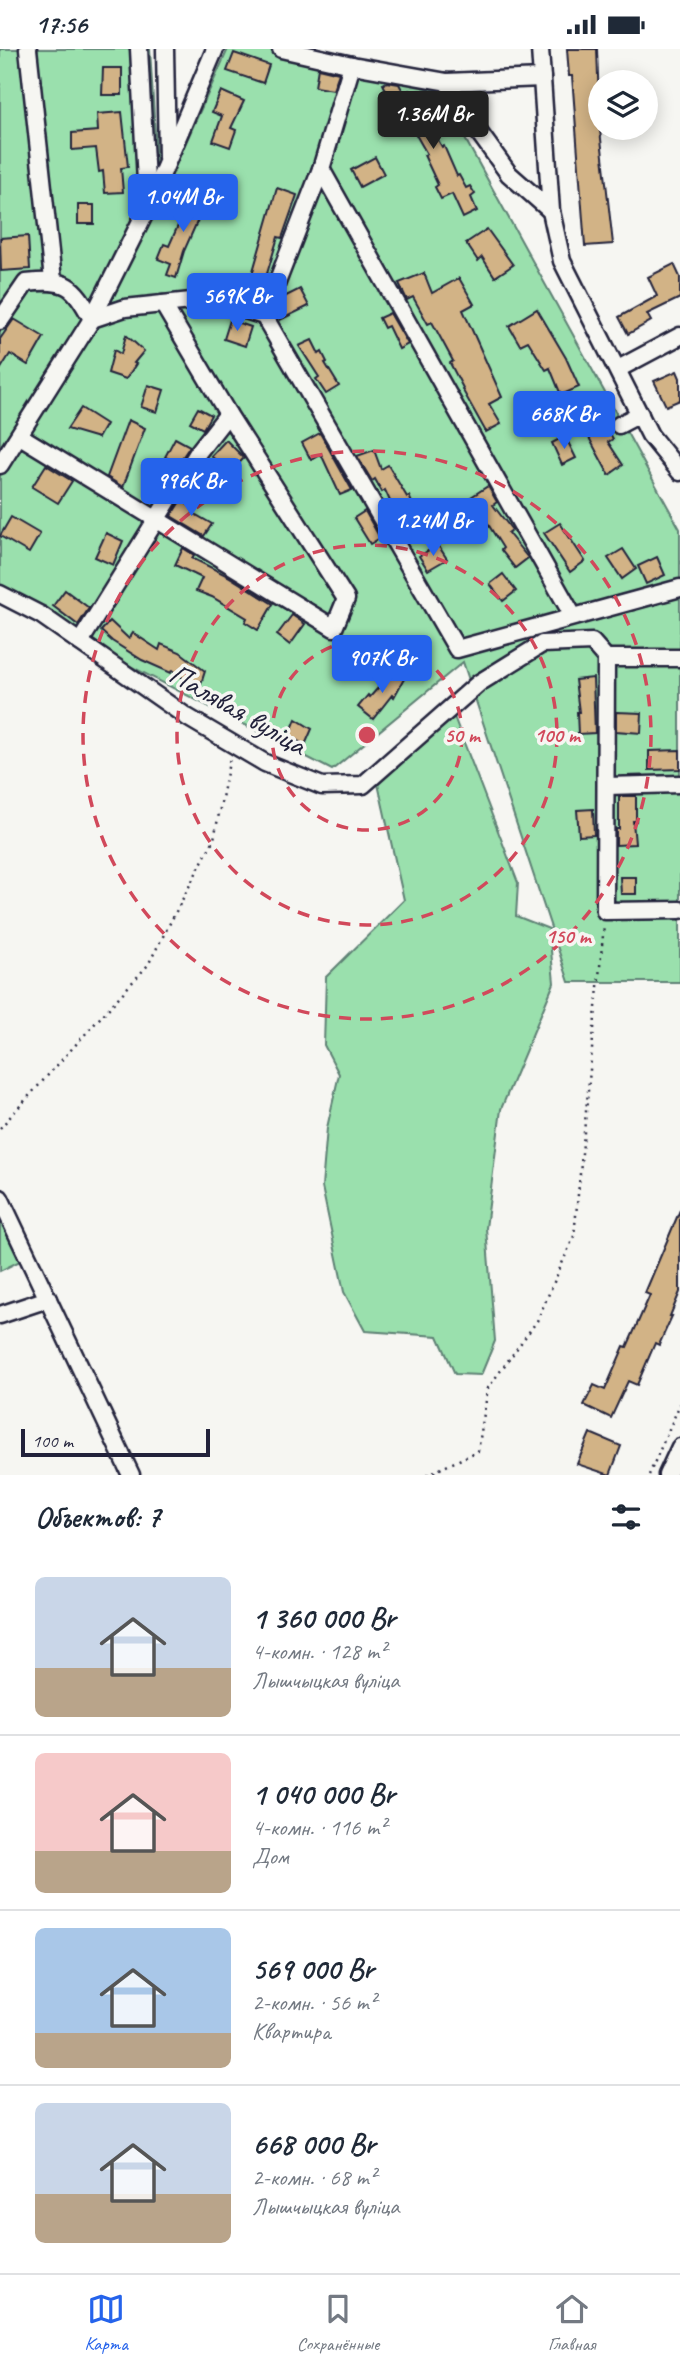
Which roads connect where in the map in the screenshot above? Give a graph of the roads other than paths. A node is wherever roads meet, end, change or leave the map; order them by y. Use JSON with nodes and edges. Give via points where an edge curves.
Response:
{"nodes":[{"id":1,"x":28,"y":49,"type":"edge"},
{"id":2,"x":139,"y":49,"type":"edge"},
{"id":3,"x":165,"y":49,"type":"edge"},
{"id":4,"x":215,"y":49,"type":"edge"},
{"id":5,"x":281,"y":49,"type":"edge"},
{"id":6,"x":540,"y":49,"type":"edge"},
{"id":7,"x":352,"y":65,"type":"junction"},
{"id":8,"x":542,"y":78,"type":"junction"},
{"id":9,"x":447,"y":82,"type":"junction"},
{"id":10,"x":167,"y":164,"type":"junction"},
{"id":11,"x":321,"y":169,"type":"junction"},
{"id":12,"x":148,"y":207,"type":"junction"},
{"id":13,"x":551,"y":211,"type":"junction"},
{"id":14,"x":52,"y":280,"type":"junction"},
{"id":15,"x":163,"y":304,"type":"junction"},
{"id":16,"x":264,"y":316,"type":"junction"},
{"id":17,"x":92,"y":319,"type":"junction"},
{"id":18,"x":0,"y":321,"type":"edge"},
{"id":19,"x":680,"y":335,"type":"edge"},
{"id":20,"x":618,"y":369,"type":"junction"},
{"id":21,"x":228,"y":414,"type":"junction"},
{"id":22,"x":640,"y":414,"type":"junction"},
{"id":23,"x":619,"y":425,"type":"dead end"},
{"id":24,"x":20,"y":436,"type":"junction"},
{"id":25,"x":0,"y":464,"type":"edge"},
{"id":26,"x":680,"y":472,"type":"edge"},
{"id":27,"x":157,"y":520,"type":"junction"},
{"id":28,"x":680,"y":588,"type":"edge"},
{"id":29,"x":0,"y":594,"type":"edge"},
{"id":30,"x":573,"y":616,"type":"junction"},
{"id":31,"x":80,"y":642,"type":"junction"},
{"id":32,"x":606,"y":658,"type":"junction"},
{"id":33,"x":680,"y":658,"type":"edge"},
{"id":34,"x":680,"y":784,"type":"edge"},
{"id":35,"x":607,"y":786,"type":"junction"},
{"id":36,"x":680,"y":910,"type":"edge"},
{"id":37,"x":0,"y":1198,"type":"edge"},
{"id":38,"x":48,"y":1299,"type":"junction"},
{"id":39,"x":0,"y":1314,"type":"edge"},
{"id":40,"x":680,"y":1447,"type":"edge"},
{"id":41,"x":131,"y":1475,"type":"edge"},
{"id":42,"x":667,"y":1475,"type":"edge"}],
"edges":[{"from":1,"to":14,"type":"street"},
{"from":2,"to":12,"type":"street"},
{"from":3,"to":10,"type":"street"},
{"from":4,"to":10,"type":"street"},
{"from":5,"to":7,"type":"street"},
{"from":6,"to":8,"type":"street"},
{"from":7,"to":9,"type":"street"},
{"from":7,"to":11,"type":"street"},
{"from":8,"to":9,"type":"street"},
{"from":8,"to":13,"type":"street"},
{"from":9,"to":13,"type":"street","via":[[509,174]]},
{"from":10,"to":12,"type":"street"},
{"from":11,"to":16,"type":"street"},
{"from":11,"to":30,"type":"street"},
{"from":12,"to":17,"type":"street"},
{"from":13,"to":20,"type":"street","via":[[562,261]]},
{"from":14,"to":17,"type":"street","via":[[78,292]]},
{"from":14,"to":18,"type":"street","via":[[26,283]]},
{"from":15,"to":16,"type":"street","via":[[210,299]]},
{"from":15,"to":17,"type":"street","via":[[125,308]]},
{"from":15,"to":21,"type":"street"},
{"from":16,"to":30,"type":"street","via":[[457,649]]},
{"from":17,"to":24,"type":"street"},
{"from":19,"to":20,"type":"street"},
{"from":20,"to":22,"type":"street"},
{"from":21,"to":27,"type":"street","via":[[199,451]]},
{"from":21,"to":27,"type":"street","via":[[346,599],[334,628]]},
{"from":22,"to":23,"type":"street"},
{"from":22,"to":26,"type":"street","via":[[650,435]]},
{"from":24,"to":25,"type":"street"},
{"from":24,"to":27,"type":"street"},
{"from":27,"to":31,"type":"street"},
{"from":28,"to":30,"type":"street"},
{"from":29,"to":31,"type":"street","name":"Палявая вуліца"},
{"from":31,"to":32,"type":"street","name":"Палявая вуліца","via":[[187,717],[265,763],[322,786],[363,785],[479,683],[542,644],[592,642]]},
{"from":32,"to":33,"type":"street"},
{"from":32,"to":35,"type":"street"},
{"from":34,"to":35,"type":"street"},
{"from":35,"to":36,"type":"street","via":[[605,911]]},
{"from":37,"to":38,"type":"street"},
{"from":38,"to":39,"type":"street"},
{"from":38,"to":41,"type":"street"},
{"from":40,"to":42,"type":"street"}]}
